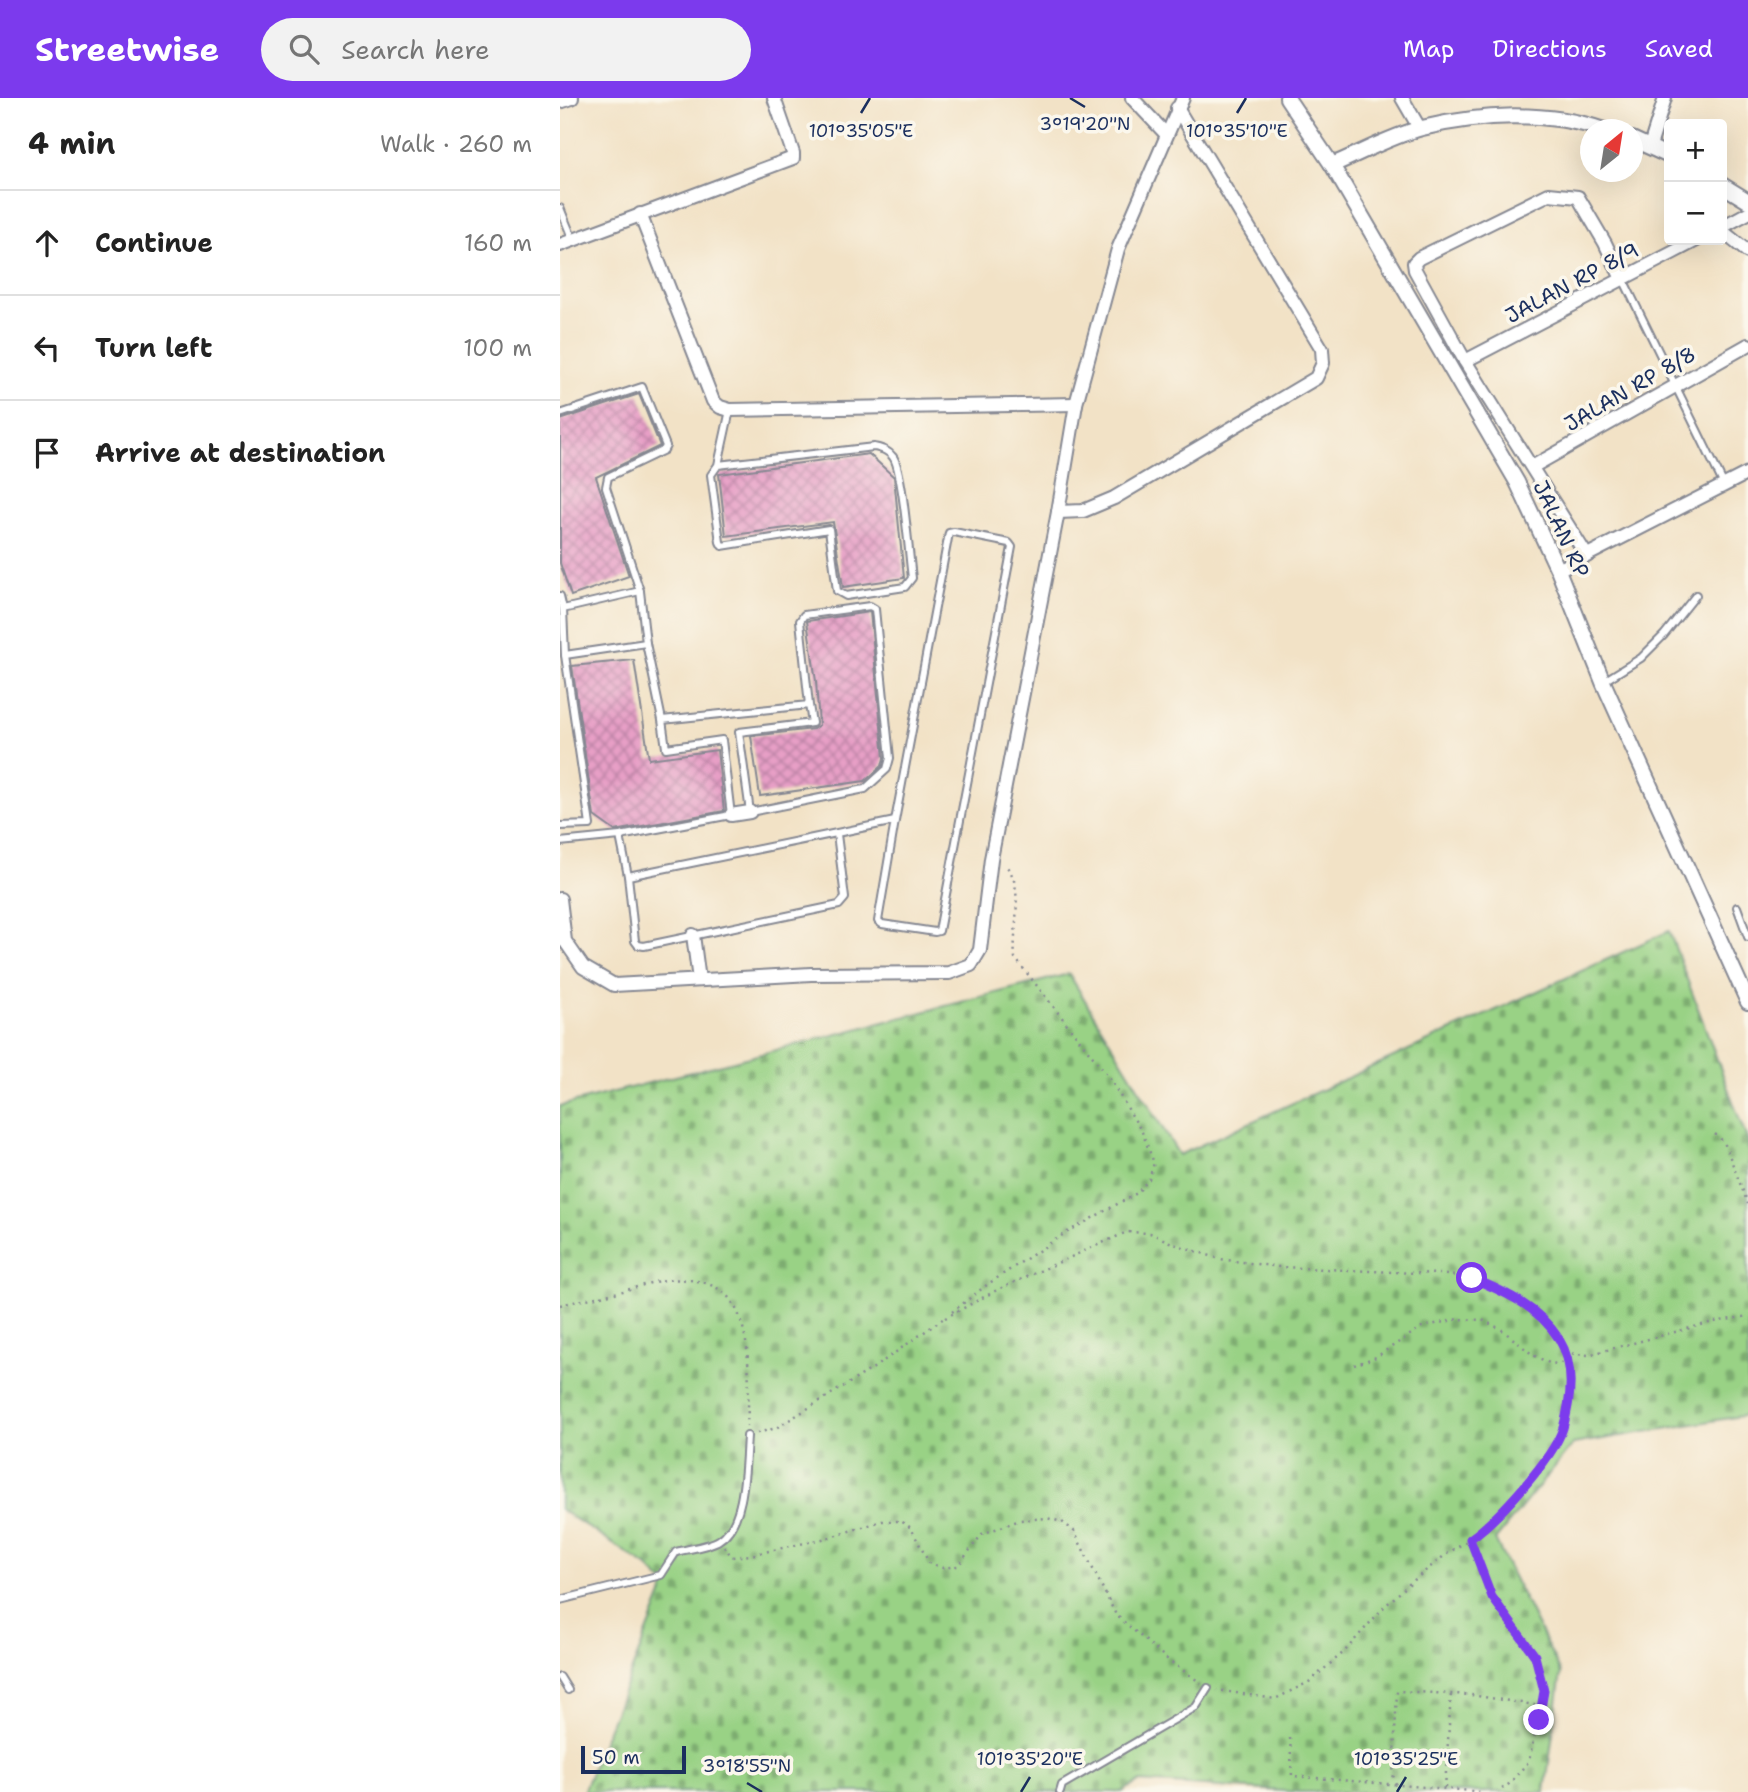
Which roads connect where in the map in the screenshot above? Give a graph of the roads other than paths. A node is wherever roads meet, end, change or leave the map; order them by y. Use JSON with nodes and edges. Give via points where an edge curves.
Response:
{"nodes":[{"id":1,"x":572,"y":98,"type":"edge"},
{"id":2,"x":774,"y":98,"type":"edge"},
{"id":3,"x":1132,"y":98,"type":"edge"},
{"id":4,"x":1287,"y":98,"type":"edge"},
{"id":5,"x":1402,"y":98,"type":"edge"},
{"id":6,"x":1665,"y":98,"type":"edge"},
{"id":7,"x":560,"y":102,"type":"edge"},
{"id":8,"x":1180,"y":103,"type":"edge"},
{"id":9,"x":1580,"y":122,"type":"edge"},
{"id":10,"x":1420,"y":129,"type":"junction"},
{"id":11,"x":1166,"y":134,"type":"junction"},
{"id":12,"x":1643,"y":143,"type":"edge"},
{"id":13,"x":1650,"y":146,"type":"junction"},
{"id":14,"x":1664,"y":153,"type":"edge"},
{"id":15,"x":1332,"y":165,"type":"junction"},
{"id":16,"x":1727,"y":188,"type":"edge"},
{"id":17,"x":1748,"y":201,"type":"edge"},
{"id":18,"x":560,"y":208,"type":"edge"},
{"id":19,"x":1748,"y":213,"type":"edge"},
{"id":20,"x":640,"y":214,"type":"junction"},
{"id":21,"x":1727,"y":226,"type":"edge"},
{"id":22,"x":1727,"y":233,"type":"edge"},
{"id":23,"x":573,"y":240,"type":"junction"},
{"id":24,"x":560,"y":245,"type":"edge"},
{"id":25,"x":1687,"y":245,"type":"edge"},
{"id":26,"x":1748,"y":252,"type":"edge"},
{"id":27,"x":1622,"y":279,"type":"junction"},
{"id":28,"x":1748,"y":345,"type":"edge"},
{"id":29,"x":1465,"y":361,"type":"junction"},
{"id":30,"x":1674,"y":385,"type":"junction"},
{"id":31,"x":1076,"y":404,"type":"junction"},
{"id":32,"x":730,"y":410,"type":"junction"},
{"id":33,"x":560,"y":414,"type":"edge"},
{"id":34,"x":718,"y":466,"type":"junction"},
{"id":35,"x":1532,"y":467,"type":"junction"},
{"id":36,"x":1748,"y":473,"type":"edge"},
{"id":37,"x":1724,"y":485,"type":"junction"},
{"id":38,"x":1058,"y":512,"type":"junction"},
{"id":39,"x":1587,"y":556,"type":"junction"},
{"id":40,"x":1558,"y":570,"type":"junction"},
{"id":41,"x":640,"y":591,"type":"junction"},
{"id":42,"x":1696,"y":595,"type":"dead end"},
{"id":43,"x":560,"y":596,"type":"edge"},
{"id":44,"x":563,"y":609,"type":"junction"},
{"id":45,"x":646,"y":643,"type":"junction"},
{"id":46,"x":565,"y":655,"type":"junction"},
{"id":47,"x":1603,"y":682,"type":"junction"},
{"id":48,"x":809,"y":705,"type":"junction"},
{"id":49,"x":662,"y":720,"type":"junction"},
{"id":50,"x":750,"y":812,"type":"junction"},
{"id":51,"x":731,"y":815,"type":"junction"},
{"id":52,"x":895,"y":821,"type":"junction"},
{"id":53,"x":560,"y":826,"type":"edge"},
{"id":54,"x":837,"y":834,"type":"junction"},
{"id":55,"x":620,"y":836,"type":"junction"},
{"id":56,"x":560,"y":842,"type":"edge"},
{"id":57,"x":628,"y":876,"type":"junction"},
{"id":58,"x":560,"y":900,"type":"edge"},
{"id":59,"x":1737,"y":907,"type":"dead end"},
{"id":60,"x":693,"y":935,"type":"junction"},
{"id":61,"x":1748,"y":937,"type":"edge"},
{"id":62,"x":699,"y":980,"type":"junction"},
{"id":63,"x":1744,"y":982,"type":"edge"},
{"id":64,"x":1748,"y":1002,"type":"edge"},
{"id":65,"x":747,"y":1436,"type":"road end"},
{"id":66,"x":560,"y":1600,"type":"edge"},
{"id":67,"x":560,"y":1677,"type":"edge"},
{"id":68,"x":1208,"y":1688,"type":"road end"},
{"id":69,"x":568,"y":1689,"type":"dead end"},
{"id":70,"x":1060,"y":1792,"type":"edge"}],
"edges":[{"from":1,"to":7,"type":"street"},
{"from":2,"to":20,"type":"street","via":[[793,158]]},
{"from":3,"to":11,"type":"street"},
{"from":4,"to":15,"type":"street","name":"JALAN RP"},
{"from":5,"to":10,"type":"street"},
{"from":6,"to":13,"type":"street"},
{"from":8,"to":11,"type":"street"},
{"from":8,"to":38,"type":"street","via":[[1322,349],[1323,363],[1316,377],[1114,498],[1083,511]]},
{"from":9,"to":10,"type":"street","via":[[1495,115]]},
{"from":10,"to":15,"type":"street"},
{"from":11,"to":31,"type":"street","via":[[1118,250]]},
{"from":12,"to":13,"type":"street"},
{"from":13,"to":14,"type":"street"},
{"from":15,"to":40,"type":"street","name":"JALAN RP","via":[[1517,482]]},
{"from":16,"to":17,"type":"street"},
{"from":18,"to":23,"type":"lane"},
{"from":19,"to":21,"type":"street"},
{"from":20,"to":23,"type":"street"},
{"from":20,"to":32,"type":"street","via":[[713,401]]},
{"from":22,"to":26,"type":"street"},
{"from":23,"to":24,"type":"street"},
{"from":25,"to":27,"type":"street","name":"JALAN RP 8/9"},
{"from":27,"to":29,"type":"street","name":"JALAN RP 8/9"},
{"from":27,"to":29,"type":"street","via":[[1577,197],[1562,194],[1549,194],[1419,258],[1415,270]]},
{"from":27,"to":30,"type":"lane"},
{"from":28,"to":30,"type":"street","name":"JALAN RP 8/8"},
{"from":29,"to":35,"type":"street"},
{"from":30,"to":35,"type":"street","name":"JALAN RP 8/8"},
{"from":30,"to":37,"type":"lane"},
{"from":31,"to":32,"type":"street"},
{"from":31,"to":38,"type":"street"},
{"from":32,"to":34,"type":"lane"},
{"from":33,"to":41,"type":"lane","via":[[639,387],[643,390],[666,449],[608,477],[606,487]]},
{"from":34,"to":34,"type":"lane","via":[[711,475],[722,546],[829,529],[840,594],[910,583],[901,489],[895,458],[886,450],[874,447]]},
{"from":35,"to":39,"type":"street"},
{"from":36,"to":37,"type":"street"},
{"from":37,"to":39,"type":"street"},
{"from":38,"to":62,"type":"street","via":[[991,859],[980,950],[971,965],[949,973]]},
{"from":39,"to":40,"type":"street"},
{"from":40,"to":47,"type":"street","name":"JALAN RP"},
{"from":41,"to":44,"type":"lane"},
{"from":41,"to":45,"type":"lane"},
{"from":42,"to":47,"type":"lane","via":[[1640,658]]},
{"from":43,"to":44,"type":"lane"},
{"from":44,"to":46,"type":"lane"},
{"from":45,"to":46,"type":"lane"},
{"from":45,"to":49,"type":"lane"},
{"from":46,"to":53,"type":"lane","via":[[590,825]]},
{"from":47,"to":63,"type":"street","name":"JALAN RP"},
{"from":48,"to":49,"type":"lane"},
{"from":48,"to":50,"type":"lane","via":[[812,723],[739,732]]},
{"from":48,"to":50,"type":"lane","via":[[801,618],[873,607],[890,758],[887,769],[865,789]]},
{"from":49,"to":51,"type":"lane","via":[[666,748],[722,740]]},
{"from":50,"to":51,"type":"street"},
{"from":51,"to":55,"type":"lane"},
{"from":52,"to":52,"type":"lane","via":[[947,537],[954,532],[1009,543],[1012,547],[939,930],[934,932],[878,921]]},
{"from":52,"to":54,"type":"lane"},
{"from":54,"to":57,"type":"lane"},
{"from":54,"to":60,"type":"lane","via":[[844,902]]},
{"from":55,"to":56,"type":"lane"},
{"from":55,"to":57,"type":"lane"},
{"from":57,"to":60,"type":"lane","via":[[638,945]]},
{"from":58,"to":62,"type":"street","via":[[565,942],[583,967],[614,985]]},
{"from":59,"to":61,"type":"lane"},
{"from":60,"to":62,"type":"street"},
{"from":63,"to":64,"type":"street","name":"JALAN RP"},
{"from":65,"to":66,"type":"lane","via":[[743,1494],[735,1521],[720,1540],[676,1552],[661,1576]]},
{"from":67,"to":69,"type":"lane"},
{"from":68,"to":70,"type":"lane","via":[[1196,1707],[1083,1771],[1062,1785]]}]}
